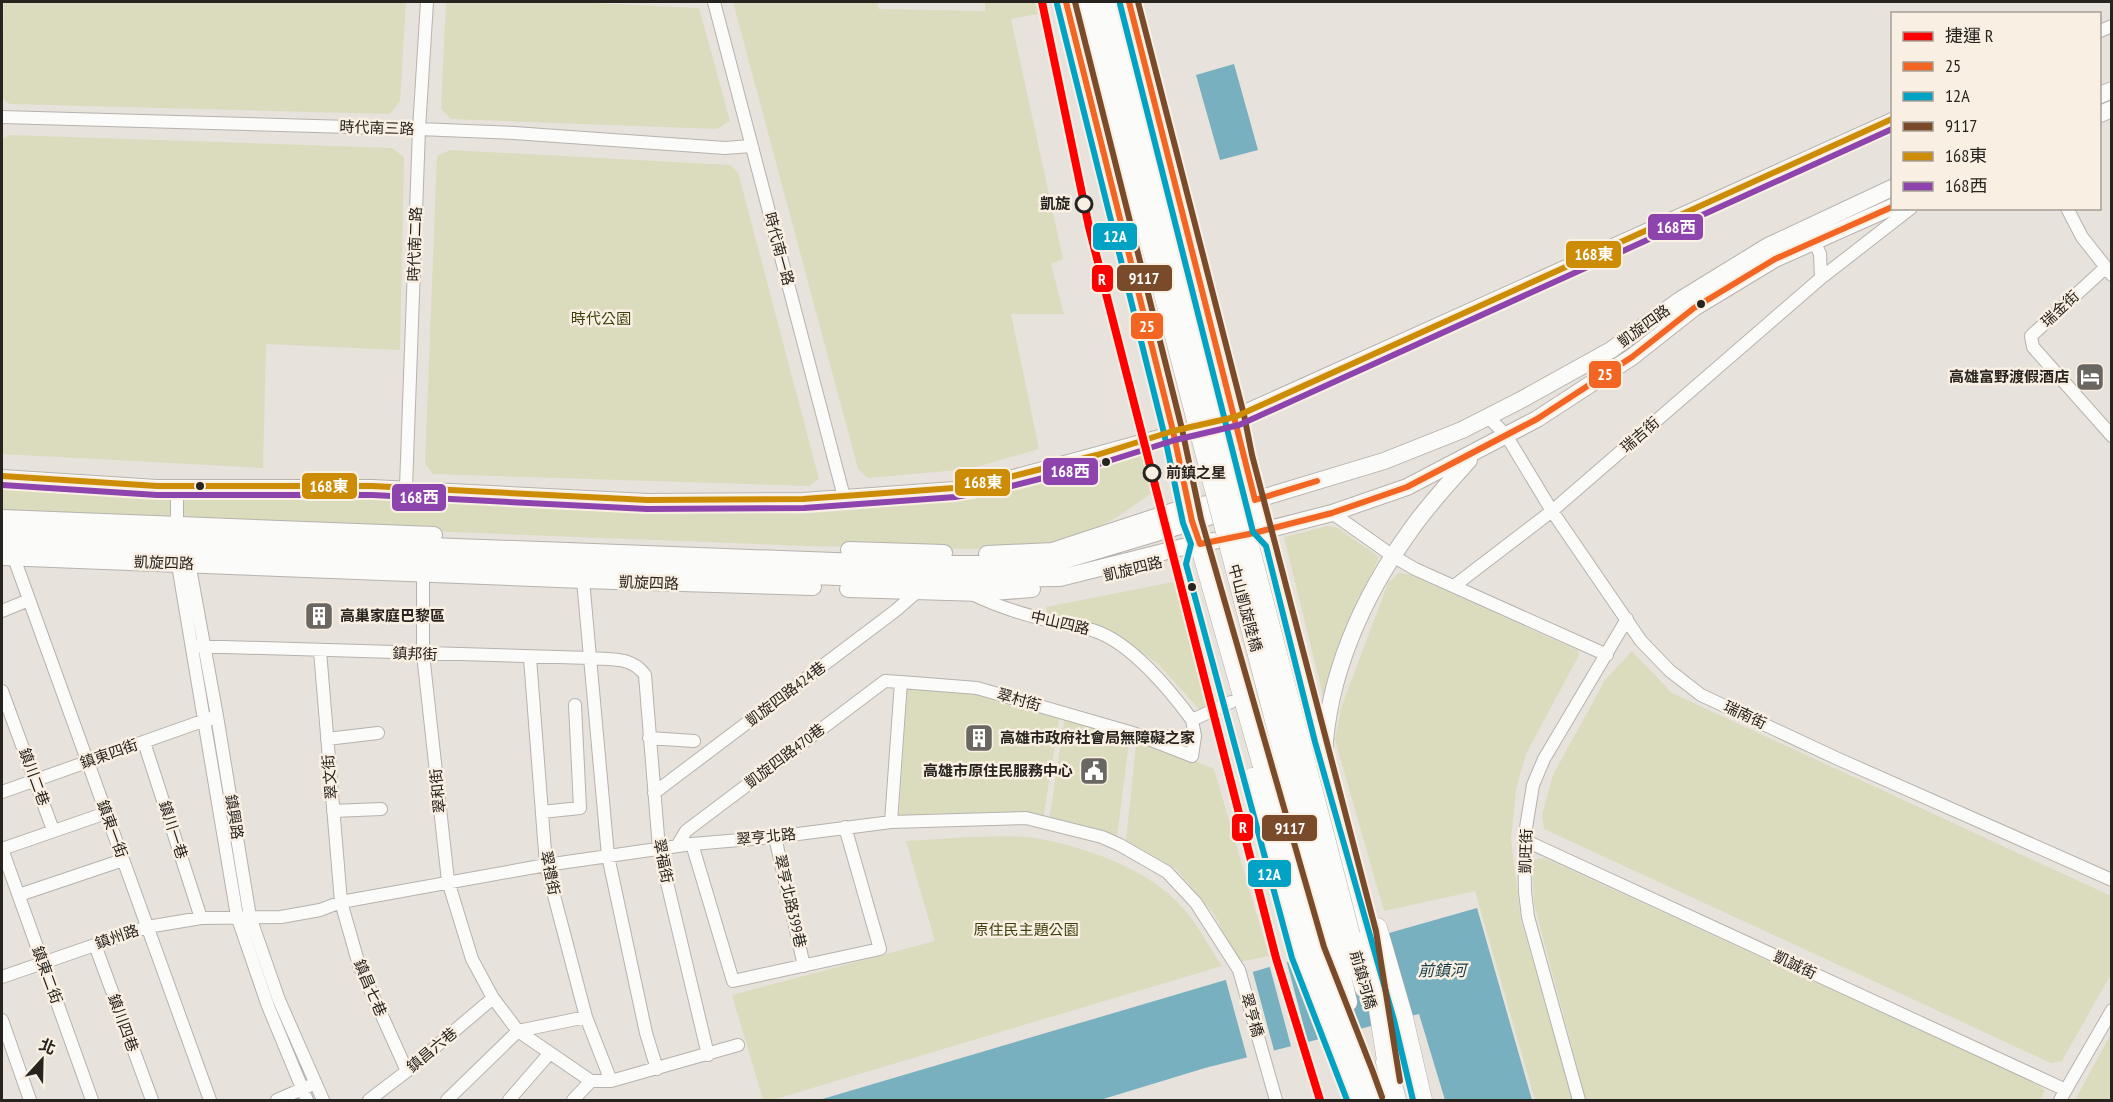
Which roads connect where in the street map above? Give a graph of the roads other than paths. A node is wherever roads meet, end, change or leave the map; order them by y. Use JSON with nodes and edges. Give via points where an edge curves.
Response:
{"nodes":[{"id":1,"x":427,"y":2,"type":"edge"},
{"id":2,"x":714,"y":2,"type":"edge"},
{"id":3,"x":1066,"y":2,"type":"edge"},
{"id":4,"x":1087,"y":2,"type":"edge"},
{"id":5,"x":1107,"y":2,"type":"edge"},
{"id":6,"x":1128,"y":2,"type":"edge"},
{"id":7,"x":1122,"y":97,"type":"junction"},
{"id":8,"x":2,"y":117,"type":"edge"},
{"id":9,"x":1891,"y":120,"type":"edge"},
{"id":10,"x":419,"y":129,"type":"junction"},
{"id":11,"x":752,"y":146,"type":"junction"},
{"id":12,"x":1891,"y":189,"type":"edge"},
{"id":13,"x":1891,"y":208,"type":"edge"},
{"id":14,"x":1908,"y":210,"type":"edge"},
{"id":15,"x":2068,"y":210,"type":"edge"},
{"id":16,"x":1811,"y":234,"type":"junction"},
{"id":17,"x":2108,"y":271,"type":"edge"},
{"id":18,"x":1821,"y":278,"type":"junction"},
{"id":19,"x":1235,"y":417,"type":"junction"},
{"id":20,"x":1488,"y":417,"type":"junction"},
{"id":21,"x":1173,"y":431,"type":"junction"},
{"id":22,"x":1506,"y":435,"type":"junction"},
{"id":23,"x":2112,"y":436,"type":"edge"},
{"id":24,"x":1475,"y":453,"type":"junction"},
{"id":25,"x":2,"y":476,"type":"edge"},
{"id":26,"x":177,"y":486,"type":"junction"},
{"id":27,"x":406,"y":487,"type":"junction"},
{"id":28,"x":844,"y":497,"type":"junction"},
{"id":29,"x":1255,"y":500,"type":"junction"},
{"id":30,"x":1552,"y":511,"type":"junction"},
{"id":31,"x":1332,"y":513,"type":"junction"},
{"id":32,"x":1190,"y":514,"type":"junction"},
{"id":33,"x":2,"y":518,"type":"edge"},
{"id":34,"x":1262,"y":530,"type":"junction"},
{"id":35,"x":2,"y":531,"type":"edge"},
{"id":36,"x":2,"y":544,"type":"edge"},
{"id":37,"x":1191,"y":545,"type":"junction"},
{"id":38,"x":181,"y":547,"type":"junction"},
{"id":39,"x":424,"y":553,"type":"junction"},
{"id":40,"x":1393,"y":556,"type":"junction"},
{"id":41,"x":8,"y":558,"type":"edge"},
{"id":42,"x":583,"y":580,"type":"junction"},
{"id":43,"x":1454,"y":586,"type":"junction"},
{"id":44,"x":917,"y":592,"type":"junction"},
{"id":45,"x":968,"y":592,"type":"junction"},
{"id":46,"x":29,"y":600,"type":"junction"},
{"id":47,"x":2,"y":611,"type":"edge"},
{"id":48,"x":1627,"y":619,"type":"junction"},
{"id":49,"x":198,"y":646,"type":"junction"},
{"id":50,"x":320,"y":651,"type":"junction"},
{"id":51,"x":423,"y":654,"type":"junction"},
{"id":52,"x":1607,"y":655,"type":"junction"},
{"id":53,"x":530,"y":658,"type":"junction"},
{"id":54,"x":590,"y":658,"type":"junction"},
{"id":55,"x":638,"y":665,"type":"joint"},
{"id":56,"x":901,"y":682,"type":"junction"},
{"id":57,"x":2,"y":691,"type":"edge"},
{"id":58,"x":1231,"y":702,"type":"junction"},
{"id":59,"x":575,"y":705,"type":"dead end"},
{"id":60,"x":217,"y":716,"type":"junction"},
{"id":61,"x":205,"y":720,"type":"junction"},
{"id":62,"x":1192,"y":720,"type":"junction"},
{"id":63,"x":378,"y":733,"type":"dead end"},
{"id":64,"x":649,"y":738,"type":"junction"},
{"id":65,"x":327,"y":739,"type":"junction"},
{"id":66,"x":1324,"y":740,"type":"junction"},
{"id":67,"x":694,"y":741,"type":"dead end"},
{"id":68,"x":144,"y":742,"type":"junction"},
{"id":69,"x":87,"y":762,"type":"junction"},
{"id":70,"x":1323,"y":770,"type":"junction"},
{"id":71,"x":35,"y":780,"type":"junction"},
{"id":72,"x":2,"y":792,"type":"edge"},
{"id":73,"x":654,"y":793,"type":"junction"},
{"id":74,"x":381,"y":809,"type":"dead end"},
{"id":75,"x":333,"y":811,"type":"junction"},
{"id":76,"x":542,"y":812,"type":"junction"},
{"id":77,"x":106,"y":813,"type":"junction"},
{"id":78,"x":891,"y":822,"type":"junction"},
{"id":79,"x":845,"y":827,"type":"junction"},
{"id":80,"x":53,"y":830,"type":"junction"},
{"id":81,"x":775,"y":837,"type":"junction"},
{"id":82,"x":1524,"y":840,"type":"junction"},
{"id":83,"x":692,"y":844,"type":"junction"},
{"id":84,"x":676,"y":846,"type":"junction"},
{"id":85,"x":2,"y":849,"type":"edge"},
{"id":86,"x":659,"y":849,"type":"junction"},
{"id":87,"x":608,"y":856,"type":"junction"},
{"id":88,"x":123,"y":860,"type":"junction"},
{"id":89,"x":546,"y":865,"type":"junction"},
{"id":90,"x":2112,"y":880,"type":"edge"},
{"id":91,"x":448,"y":881,"type":"junction"},
{"id":92,"x":19,"y":896,"type":"junction"},
{"id":93,"x":341,"y":902,"type":"junction"},
{"id":94,"x":244,"y":916,"type":"junction"},
{"id":95,"x":201,"y":918,"type":"junction"},
{"id":96,"x":147,"y":927,"type":"junction"},
{"id":97,"x":1341,"y":942,"type":"junction"},
{"id":98,"x":94,"y":945,"type":"junction"},
{"id":99,"x":43,"y":963,"type":"junction"},
{"id":100,"x":804,"y":966,"type":"junction"},
{"id":101,"x":1239,"y":970,"type":"joint"},
{"id":102,"x":2,"y":977,"type":"edge"},
{"id":103,"x":493,"y":998,"type":"junction"},
{"id":104,"x":2112,"y":1010,"type":"edge"},
{"id":105,"x":586,"y":1017,"type":"junction"},
{"id":106,"x":2,"y":1020,"type":"edge"},
{"id":107,"x":518,"y":1031,"type":"junction"},
{"id":108,"x":1344,"y":1034,"type":"junction"},
{"id":109,"x":738,"y":1046,"type":"dead end"},
{"id":110,"x":549,"y":1054,"type":"junction"},
{"id":111,"x":708,"y":1055,"type":"junction"},
{"id":112,"x":657,"y":1069,"type":"junction"},
{"id":113,"x":407,"y":1071,"type":"junction"},
{"id":114,"x":611,"y":1080,"type":"junction"},
{"id":115,"x":591,"y":1081,"type":"junction"},
{"id":116,"x":316,"y":1083,"type":"junction"},
{"id":117,"x":304,"y":1095,"type":"edge"},
{"id":118,"x":2063,"y":1095,"type":"edge"},
{"id":119,"x":30,"y":1101,"type":"edge"},
{"id":120,"x":92,"y":1101,"type":"edge"},
{"id":121,"x":152,"y":1101,"type":"edge"},
{"id":122,"x":210,"y":1101,"type":"edge"},
{"id":123,"x":277,"y":1101,"type":"edge"},
{"id":124,"x":323,"y":1101,"type":"edge"},
{"id":125,"x":369,"y":1101,"type":"edge"},
{"id":126,"x":447,"y":1101,"type":"edge"},
{"id":127,"x":509,"y":1101,"type":"edge"},
{"id":128,"x":573,"y":1101,"type":"edge"},
{"id":129,"x":1276,"y":1101,"type":"edge"},
{"id":130,"x":1357,"y":1101,"type":"edge"},
{"id":131,"x":1373,"y":1101,"type":"edge"},
{"id":132,"x":1396,"y":1101,"type":"edge"},
{"id":133,"x":1422,"y":1101,"type":"edge"},
{"id":134,"x":1579,"y":1101,"type":"edge"}],
"edges":[{"from":1,"to":10,"type":"street","name":"時代南二路"},
{"from":2,"to":11,"type":"street","name":"時代南一路"},
{"from":3,"to":21,"type":"main road"},
{"from":4,"to":7,"type":"main road"},
{"from":5,"to":7,"type":"main road"},
{"from":6,"to":19,"type":"main road"},
{"from":7,"to":97,"type":"main road","name":"中山凱旋陸橋","bridge":true},
{"from":8,"to":10,"type":"street","name":"時代南三路"},
{"from":9,"to":19,"type":"street"},
{"from":10,"to":11,"type":"street","name":"時代南三路","via":[[725,148]]},
{"from":10,"to":27,"type":"street","name":"時代南二路"},
{"from":11,"to":28,"type":"street","name":"時代南一路"},
{"from":12,"to":16,"type":"street","name":"凱旋四路"},
{"from":13,"to":16,"type":"street","name":"凱旋四路"},
{"from":14,"to":18,"type":"street","name":"瑞吉街"},
{"from":15,"to":17,"type":"street","via":[[2082,237]]},
{"from":16,"to":18,"type":"street","via":[[1820,254]]},
{"from":16,"to":20,"type":"street","name":"凱旋四路","via":[[1768,246],[1680,300],[1611,350]]},
{"from":16,"to":22,"type":"street","name":"凱旋四路","via":[[1694,308],[1632,357]]},
{"from":17,"to":23,"type":"street","name":"瑞金街","via":[[2031,336],[2033,347]]},
{"from":18,"to":30,"type":"street","name":"瑞吉街"},
{"from":19,"to":21,"type":"street"},
{"from":19,"to":29,"type":"main road"},
{"from":20,"to":22,"type":"street","name":"瑞南街"},
{"from":20,"to":29,"type":"street","name":"凱旋四路","via":[[1384,461]]},
{"from":21,"to":28,"type":"street","via":[[1002,479],[954,488]]},
{"from":21,"to":32,"type":"main road"},
{"from":22,"to":24,"type":"street","name":"凱旋四路"},
{"from":22,"to":30,"type":"street","name":"瑞南街"},
{"from":24,"to":31,"type":"street","name":"凱旋四路","via":[[1407,488]]},
{"from":24,"to":40,"type":"street"},
{"from":25,"to":26,"type":"street"},
{"from":26,"to":27,"type":"street"},
{"from":26,"to":38,"type":"street","name":"鎮興路"},
{"from":27,"to":28,"type":"street","via":[[647,500]]},
{"from":29,"to":32,"type":"street","name":"凱旋四路"},
{"from":29,"to":34,"type":"main road"},
{"from":30,"to":43,"type":"street","name":"瑞吉街"},
{"from":30,"to":48,"type":"street","name":"瑞南街"},
{"from":31,"to":34,"type":"street","name":"凱旋四路"},
{"from":31,"to":40,"type":"street"},
{"from":32,"to":37,"type":"main road"},
{"from":32,"to":39,"type":"street","name":"凱旋四路","via":[[1052,551]]},
{"from":33,"to":38,"type":"street","name":"凱旋四路"},
{"from":34,"to":37,"type":"street","name":"凱旋四路"},
{"from":34,"to":66,"type":"main road","via":[[1274,542]]},
{"from":34,"to":70,"type":"main road"},
{"from":35,"to":38,"type":"street","name":"凱旋四路"},
{"from":36,"to":38,"type":"street","name":"凱旋四路"},
{"from":37,"to":39,"type":"street","name":"凱旋四路","via":[[1060,578],[979,580],[834,577]]},
{"from":37,"to":45,"type":"street","name":"凱旋四路","via":[[1171,560],[1060,587]]},
{"from":37,"to":58,"type":"main road"},
{"from":37,"to":97,"type":"main road"},
{"from":38,"to":39,"type":"street","name":"凱旋四路"},
{"from":38,"to":39,"type":"street","name":"凱旋四路"},
{"from":38,"to":41,"type":"street","name":"凱旋四路"},
{"from":38,"to":49,"type":"street","name":"鎮興路"},
{"from":39,"to":42,"type":"street","name":"凱旋四路"},
{"from":39,"to":51,"type":"street","name":"翠和街"},
{"from":40,"to":43,"type":"street"},
{"from":40,"to":66,"type":"street","via":[[1348,643]]},
{"from":41,"to":46,"type":"street","name":"鎮東一街"},
{"from":42,"to":44,"type":"street","name":"凱旋四路"},
{"from":42,"to":54,"type":"street"},
{"from":43,"to":52,"type":"street"},
{"from":44,"to":45,"type":"street","name":"凱旋四路"},
{"from":44,"to":73,"type":"street","name":"凱旋四路424巷"},
{"from":45,"to":62,"type":"street","name":"中山四路","via":[[997,607],[1096,631],[1116,642],[1163,682]]},
{"from":46,"to":47,"type":"street"},
{"from":46,"to":69,"type":"street","name":"鎮東一街"},
{"from":48,"to":52,"type":"street","name":"凱旺街"},
{"from":48,"to":90,"type":"street","name":"瑞南街","via":[[1641,641],[1670,671],[1701,695]]},
{"from":49,"to":50,"type":"street","name":"鎮邦街"},
{"from":49,"to":60,"type":"street","name":"鎮興路"},
{"from":49,"to":61,"type":"street","name":"鎮興路"},
{"from":50,"to":51,"type":"street","name":"鎮邦街"},
{"from":50,"to":65,"type":"street","name":"翠文街"},
{"from":51,"to":53,"type":"street","name":"鎮邦街"},
{"from":51,"to":91,"type":"street","name":"翠和街"},
{"from":52,"to":82,"type":"street","name":"凱旺街","via":[[1544,759],[1533,785]]},
{"from":53,"to":54,"type":"street","name":"鎮邦街"},
{"from":53,"to":76,"type":"street","name":"翠禮街"},
{"from":54,"to":55,"type":"street","name":"鎮邦街"},
{"from":54,"to":87,"type":"street"},
{"from":55,"to":64,"type":"street","name":"翠福街","via":[[645,675]]},
{"from":56,"to":62,"type":"street","name":"翠村街","via":[[976,688],[1133,733],[1192,756]]},
{"from":56,"to":78,"type":"street"},
{"from":56,"to":84,"type":"street","name":"凱旋四路470巷","via":[[885,681],[686,831]]},
{"from":57,"to":71,"type":"street","name":"鎮川二巷"},
{"from":58,"to":62,"type":"street"},
{"from":58,"to":97,"type":"main road"},
{"from":59,"to":76,"type":"street","via":[[580,808]]},
{"from":60,"to":61,"type":"street","name":"鎮東四街"},
{"from":60,"to":94,"type":"street","name":"鎮興路"},
{"from":61,"to":68,"type":"street","name":"鎮東四街"},
{"from":61,"to":94,"type":"street","name":"鎮興路"},
{"from":63,"to":65,"type":"street"},
{"from":64,"to":67,"type":"street"},
{"from":64,"to":73,"type":"street","name":"翠福街"},
{"from":65,"to":75,"type":"street","name":"翠文街"},
{"from":66,"to":70,"type":"street"},
{"from":66,"to":97,"type":"main road"},
{"from":68,"to":69,"type":"street","name":"鎮東四街"},
{"from":68,"to":95,"type":"street","name":"鎮川一巷"},
{"from":69,"to":71,"type":"street","name":"鎮東四街"},
{"from":69,"to":77,"type":"street","name":"鎮東一街"},
{"from":70,"to":97,"type":"main road"},
{"from":71,"to":72,"type":"street","name":"鎮東四街"},
{"from":71,"to":80,"type":"street","name":"鎮川二巷"},
{"from":73,"to":86,"type":"street","name":"翠福街"},
{"from":74,"to":75,"type":"street"},
{"from":75,"to":93,"type":"street","name":"翠文街"},
{"from":76,"to":89,"type":"street","name":"翠禮街"},
{"from":77,"to":80,"type":"street"},
{"from":77,"to":88,"type":"street","name":"鎮東一街"},
{"from":78,"to":79,"type":"street","name":"翠亨北路"},
{"from":78,"to":101,"type":"street","name":"翠亨北路","via":[[1026,818],[1102,837],[1167,872],[1196,903]]},
{"from":79,"to":81,"type":"street","name":"翠亨北路"},
{"from":79,"to":100,"type":"street","via":[[880,949]]},
{"from":80,"to":85,"type":"street"},
{"from":81,"to":83,"type":"street","name":"翠亨北路"},
{"from":81,"to":100,"type":"street","name":"翠亨北路399巷"},
{"from":82,"to":118,"type":"street","name":"凱誠街"},
{"from":82,"to":134,"type":"street","name":"凱旺街","via":[[1529,924]]},
{"from":83,"to":84,"type":"street","name":"翠亨北路"},
{"from":83,"to":100,"type":"street","via":[[733,981]]},
{"from":84,"to":86,"type":"street","name":"翠亨北路"},
{"from":85,"to":92,"type":"street","name":"鎮東二街"},
{"from":86,"to":87,"type":"street","name":"翠亨北路"},
{"from":86,"to":111,"type":"street","name":"翠福街"},
{"from":87,"to":89,"type":"street","name":"翠亨北路"},
{"from":87,"to":112,"type":"street"},
{"from":88,"to":92,"type":"street"},
{"from":88,"to":96,"type":"street","name":"鎮東一街"},
{"from":89,"to":91,"type":"street","name":"翠亨北路"},
{"from":89,"to":105,"type":"street","name":"翠禮街"},
{"from":91,"to":93,"type":"street","name":"翠亨北路"},
{"from":91,"to":103,"type":"street","name":"翠和街","via":[[472,959]]},
{"from":92,"to":99,"type":"street","name":"鎮東二街"},
{"from":93,"to":94,"type":"street","name":"翠亨北路","via":[[281,917]]},
{"from":93,"to":113,"type":"street","name":"鎮昌七巷","via":[[359,965]]},
{"from":94,"to":95,"type":"street","name":"鎮州路"},
{"from":94,"to":116,"type":"street","name":"鎮興路"},
{"from":94,"to":117,"type":"street","name":"鎮興路","via":[[268,1006]]},
{"from":95,"to":96,"type":"street","name":"鎮州路"},
{"from":96,"to":98,"type":"street","name":"鎮州路"},
{"from":96,"to":122,"type":"street","name":"鎮東一街"},
{"from":97,"to":108,"type":"main road","name":"前鎮河橋"},
{"from":97,"to":108,"type":"main road"},
{"from":97,"to":132,"type":"main road","name":"前鎮河橋","via":[[1378,1025]]},
{"from":97,"to":133,"type":"main road","name":"前鎮河橋","via":[[1403,1018]]},
{"from":98,"to":99,"type":"street","name":"鎮州路"},
{"from":98,"to":121,"type":"street","name":"鎮川四巷"},
{"from":99,"to":102,"type":"street","name":"鎮州路"},
{"from":99,"to":120,"type":"street","name":"鎮東二街"},
{"from":101,"to":129,"type":"street","name":"翠亨橋"},
{"from":103,"to":107,"type":"street","name":"翠和街"},
{"from":103,"to":113,"type":"street","name":"鎮昌六巷"},
{"from":104,"to":118,"type":"street"},
{"from":105,"to":107,"type":"street"},
{"from":105,"to":114,"type":"street","name":"翠禮街"},
{"from":106,"to":119,"type":"street"},
{"from":107,"to":110,"type":"street","name":"翠和街"},
{"from":107,"to":126,"type":"street"},
{"from":108,"to":130,"type":"main road"},
{"from":108,"to":131,"type":"main road"},
{"from":109,"to":111,"type":"street"},
{"from":110,"to":115,"type":"street","name":"翠和街"},
{"from":110,"to":127,"type":"street"},
{"from":111,"to":112,"type":"street"},
{"from":112,"to":114,"type":"street"},
{"from":113,"to":125,"type":"street","name":"鎮昌六巷"},
{"from":114,"to":115,"type":"street"},
{"from":115,"to":128,"type":"street"},
{"from":116,"to":117,"type":"street"},
{"from":116,"to":124,"type":"street","name":"鎮興路"},
{"from":117,"to":123,"type":"street"}]}
